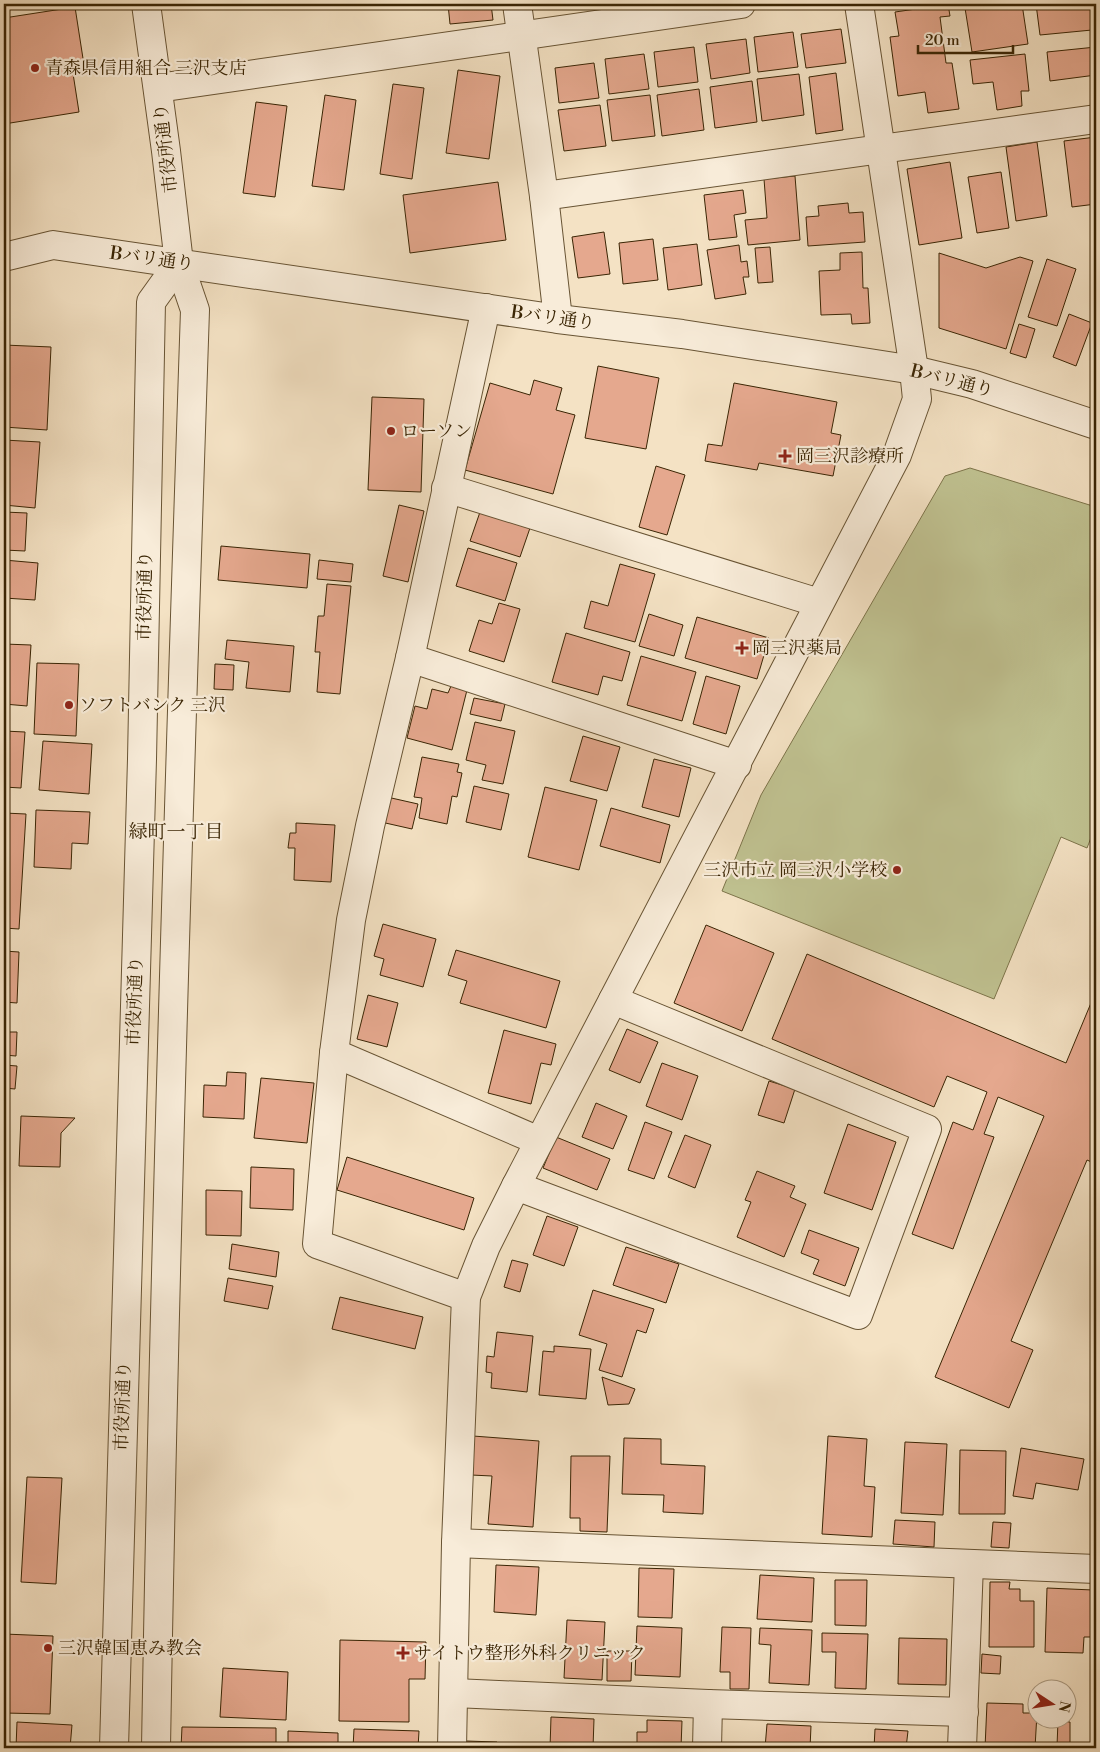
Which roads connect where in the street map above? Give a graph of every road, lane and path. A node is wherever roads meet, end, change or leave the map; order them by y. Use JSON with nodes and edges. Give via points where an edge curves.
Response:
{"nodes":[{"id":1,"x":146,"y":4,"type":"edge"},
{"id":2,"x":517,"y":4,"type":"edge"},
{"id":3,"x":741,"y":4,"type":"edge"},
{"id":4,"x":859,"y":4,"type":"edge"},
{"id":5,"x":521,"y":34,"type":"junction"},
{"id":6,"x":158,"y":88,"type":"junction"},
{"id":7,"x":1096,"y":119,"type":"edge"},
{"id":8,"x":880,"y":150,"type":"junction"},
{"id":9,"x":544,"y":196,"type":"junction"},
{"id":10,"x":4,"y":256,"type":"edge"},
{"id":11,"x":179,"y":263,"type":"junction"},
{"id":12,"x":486,"y":308,"type":"junction"},
{"id":13,"x":558,"y":319,"type":"junction"},
{"id":14,"x":914,"y":370,"type":"junction"},
{"id":15,"x":1096,"y":425,"type":"edge"},
{"id":16,"x":446,"y":488,"type":"junction"},
{"id":17,"x":819,"y":603,"type":"junction"},
{"id":18,"x":410,"y":658,"type":"junction"},
{"id":19,"x":737,"y":765,"type":"junction"},
{"id":20,"x":613,"y":1000,"type":"junction"},
{"id":21,"x":334,"y":1053,"type":"junction"},
{"id":22,"x":539,"y":1141,"type":"junction"},
{"id":23,"x":516,"y":1186,"type":"junction"},
{"id":24,"x":466,"y":1298,"type":"junction"},
{"id":25,"x":456,"y":1543,"type":"junction"},
{"id":26,"x":969,"y":1564,"type":"junction"},
{"id":27,"x":1096,"y":1569,"type":"edge"},
{"id":28,"x":454,"y":1693,"type":"junction"},
{"id":29,"x":708,"y":1704,"type":"junction"},
{"id":30,"x":964,"y":1712,"type":"junction"},
{"id":31,"x":114,"y":1748,"type":"edge"},
{"id":32,"x":156,"y":1748,"type":"edge"},
{"id":33,"x":452,"y":1748,"type":"edge"},
{"id":34,"x":707,"y":1748,"type":"edge"},
{"id":35,"x":962,"y":1748,"type":"edge"}],
"edges":[{"from":1,"to":6,"type":"street","name":"市役所通り"},
{"from":2,"to":5,"type":"street"},
{"from":3,"to":5,"type":"street"},
{"from":4,"to":8,"type":"street"},
{"from":5,"to":6,"type":"street"},
{"from":5,"to":9,"type":"street"},
{"from":6,"to":11,"type":"street","name":"市役所通り"},
{"from":7,"to":8,"type":"street"},
{"from":8,"to":9,"type":"street"},
{"from":8,"to":14,"type":"street"},
{"from":9,"to":13,"type":"street"},
{"from":10,"to":11,"type":"street","name":"Bバリ通り","via":[[53,245]]},
{"from":11,"to":12,"type":"street","name":"Bバリ通り"},
{"from":11,"to":31,"type":"street","name":"市役所通り","via":[[151,302],[142,769]]},
{"from":11,"to":32,"type":"street","name":"市役所通り","via":[[195,310],[162,1398]]},
{"from":12,"to":13,"type":"street","name":"Bバリ通り"},
{"from":12,"to":16,"type":"street"},
{"from":13,"to":14,"type":"street","name":"Bバリ通り","via":[[682,334]]},
{"from":14,"to":15,"type":"street","name":"Bバリ通り","via":[[972,384]]},
{"from":14,"to":17,"type":"street","via":[[917,399],[897,455]]},
{"from":16,"to":17,"type":"street"},
{"from":16,"to":18,"type":"street"},
{"from":17,"to":19,"type":"street"},
{"from":18,"to":19,"type":"street"},
{"from":18,"to":21,"type":"street","via":[[351,920]]},
{"from":19,"to":20,"type":"street"},
{"from":20,"to":22,"type":"street"},
{"from":20,"to":23,"type":"street","via":[[927,1129],[858,1315]]},
{"from":21,"to":22,"type":"street"},
{"from":21,"to":24,"type":"street","via":[[317,1244]]},
{"from":22,"to":23,"type":"street"},
{"from":23,"to":24,"type":"street","via":[[486,1246]]},
{"from":24,"to":25,"type":"street"},
{"from":25,"to":26,"type":"street"},
{"from":25,"to":28,"type":"street"},
{"from":26,"to":27,"type":"street"},
{"from":26,"to":30,"type":"street"},
{"from":28,"to":29,"type":"street"},
{"from":28,"to":33,"type":"street"},
{"from":29,"to":30,"type":"street"},
{"from":29,"to":34,"type":"street"},
{"from":30,"to":35,"type":"street"}]}
